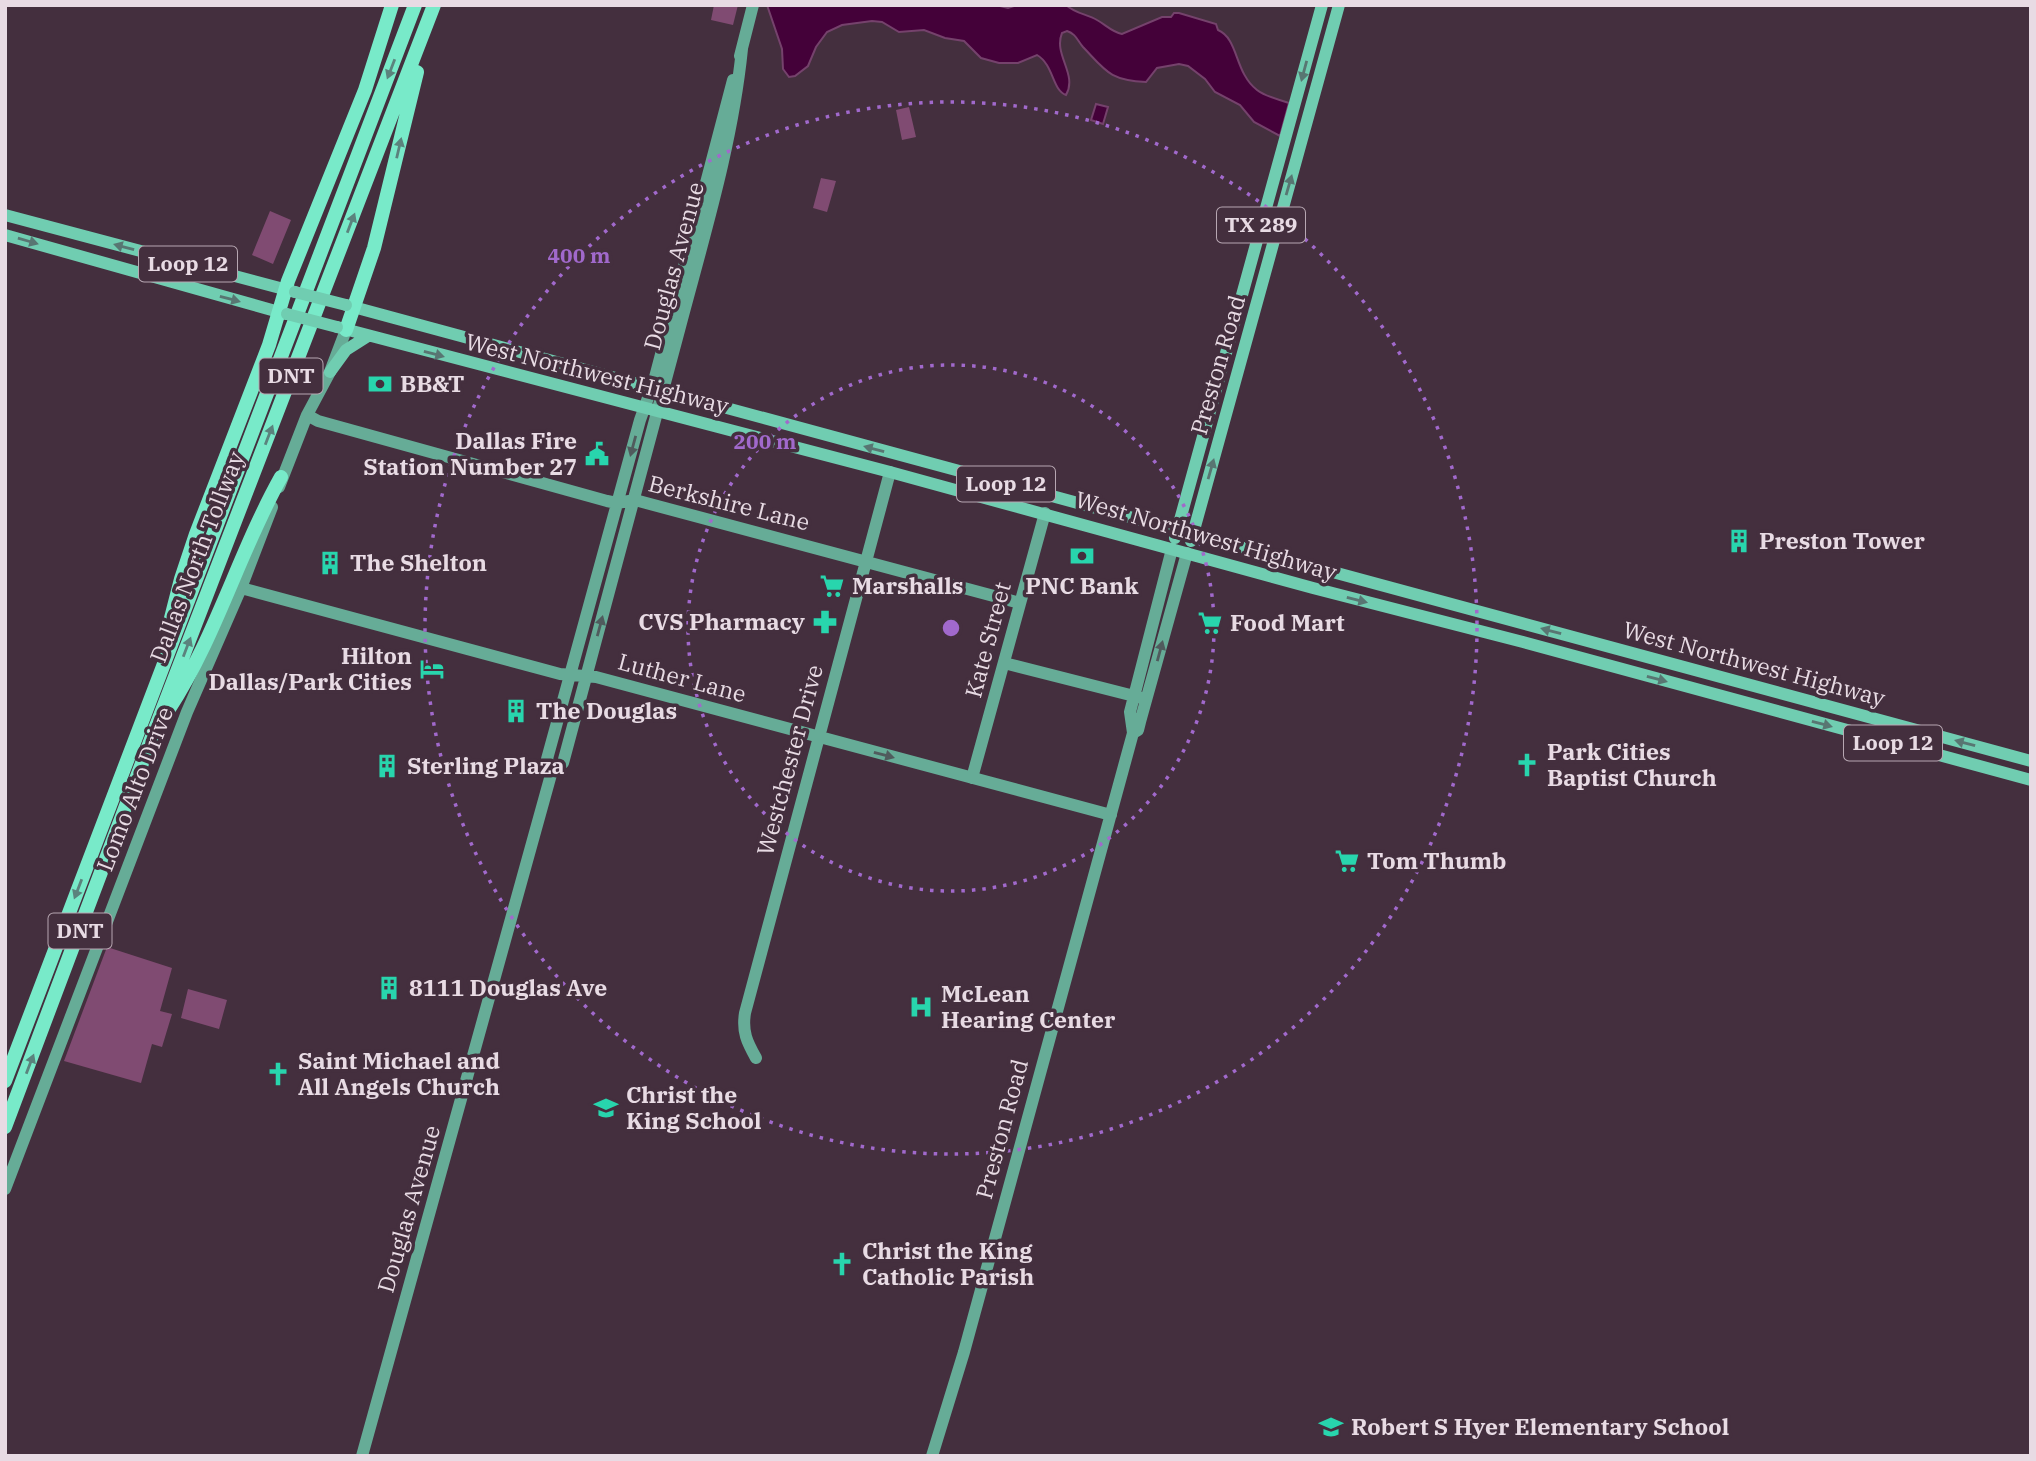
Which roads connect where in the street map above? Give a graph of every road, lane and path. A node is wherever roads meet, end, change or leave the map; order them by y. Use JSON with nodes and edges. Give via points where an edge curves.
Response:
{"nodes":[{"id":1,"x":391,"y":5,"type":"edge"},
{"id":2,"x":415,"y":5,"type":"edge"},
{"id":3,"x":753,"y":5,"type":"edge"},
{"id":4,"x":1322,"y":5,"type":"edge"},
{"id":5,"x":1339,"y":5,"type":"edge"},
{"id":6,"x":432,"y":12,"type":"edge"},
{"id":7,"x":5,"y":215,"type":"edge"},
{"id":8,"x":5,"y":235,"type":"edge"},
{"id":9,"x":290,"y":291,"type":"junction"},
{"id":10,"x":350,"y":307,"type":"junction"},
{"id":11,"x":283,"y":313,"type":"junction"},
{"id":12,"x":341,"y":328,"type":"junction"},
{"id":13,"x":368,"y":336,"type":"junction"},
{"id":14,"x":330,"y":372,"type":"junction"},
{"id":15,"x":615,"y":380,"type":"junction"},
{"id":16,"x":657,"y":391,"type":"junction"},
{"id":17,"x":609,"y":398,"type":"junction"},
{"id":18,"x":645,"y":407,"type":"junction"},
{"id":19,"x":659,"y":411,"type":"junction"},
{"id":20,"x":307,"y":415,"type":"junction"},
{"id":21,"x":890,"y":472,"type":"junction"},
{"id":22,"x":281,"y":477,"type":"junction"},
{"id":23,"x":987,"y":479,"type":"junction"},
{"id":24,"x":635,"y":500,"type":"junction"},
{"id":25,"x":617,"y":503,"type":"junction"},
{"id":26,"x":1045,"y":513,"type":"junction"},
{"id":27,"x":1177,"y":530,"type":"junction"},
{"id":28,"x":1193,"y":534,"type":"junction"},
{"id":29,"x":1172,"y":549,"type":"junction"},
{"id":30,"x":1187,"y":553,"type":"junction"},
{"id":31,"x":865,"y":560,"type":"junction"},
{"id":32,"x":601,"y":561,"type":"junction"},
{"id":33,"x":617,"y":565,"type":"junction"},
{"id":34,"x":595,"y":582,"type":"junction"},
{"id":35,"x":611,"y":586,"type":"junction"},
{"id":36,"x":241,"y":588,"type":"junction"},
{"id":37,"x":1020,"y":603,"type":"junction"},
{"id":38,"x":1004,"y":663,"type":"junction"},
{"id":39,"x":569,"y":675,"type":"junction"},
{"id":40,"x":586,"y":676,"type":"junction"},
{"id":41,"x":153,"y":689,"type":"junction"},
{"id":42,"x":1118,"y":693,"type":"junction"},
{"id":43,"x":1718,"y":696,"type":"junction"},
{"id":44,"x":1140,"y":698,"type":"junction"},
{"id":45,"x":1830,"y":707,"type":"junction"},
{"id":46,"x":1130,"y":712,"type":"junction"},
{"id":47,"x":1137,"y":728,"type":"junction"},
{"id":48,"x":153,"y":734,"type":"junction"},
{"id":49,"x":818,"y":737,"type":"junction"},
{"id":50,"x":2031,"y":761,"type":"edge"},
{"id":51,"x":552,"y":771,"type":"junction"},
{"id":52,"x":972,"y":778,"type":"junction"},
{"id":53,"x":2031,"y":780,"type":"edge"},
{"id":54,"x":1111,"y":815,"type":"junction"},
{"id":55,"x":756,"y":1058,"type":"dead end"},
{"id":56,"x":5,"y":1082,"type":"edge"},
{"id":57,"x":5,"y":1127,"type":"edge"},
{"id":58,"x":5,"y":1189,"type":"edge"},
{"id":59,"x":362,"y":1456,"type":"edge"},
{"id":60,"x":932,"y":1456,"type":"edge"}],
"edges":[{"from":1,"to":9,"type":"highway","via":[[361,102]]},
{"from":2,"to":41,"type":"highway","name":"Dallas North Tollway","number":"DNT","one_way":true},
{"from":3,"to":16,"type":"street","name":"Douglas Avenue"},
{"from":4,"to":27,"type":"main road","name":"Preston Road","number":"TX 289","one_way":true},
{"from":28,"to":5,"type":"main road","name":"Preston Road","number":"TX 289","one_way":true},
{"from":10,"to":6,"type":"highway","one_way":true,"via":[[374,248]]},
{"from":48,"to":6,"type":"highway","name":"Dallas North Tollway","number":"DNT","one_way":true},
{"from":9,"to":7,"type":"main road","name":"West Northwest Highway","number":"Loop 12","one_way":true},
{"from":8,"to":11,"type":"main road","name":"West Northwest Highway","number":"Loop 12","one_way":true},
{"from":9,"to":10,"type":"main road","name":"West Northwest Highway","number":"Loop 12","bridge":true},
{"from":9,"to":11,"type":"highway"},
{"from":10,"to":12,"type":"highway"},
{"from":10,"to":15,"type":"main road","name":"West Northwest Highway","number":"Loop 12"},
{"from":11,"to":12,"type":"main road","name":"West Northwest Highway","number":"Loop 12","bridge":true},
{"from":11,"to":41,"type":"highway","via":[[188,555]]},
{"from":12,"to":13,"type":"main road","name":"West Northwest Highway","number":"Loop 12"},
{"from":12,"to":14,"type":"street","name":"Lomo Alto Drive"},
{"from":13,"to":14,"type":"main road","via":[[346,350]]},
{"from":13,"to":17,"type":"main road","name":"West Northwest Highway","number":"Loop 12","one_way":true},
{"from":14,"to":20,"type":"street","name":"Lomo Alto Drive"},
{"from":15,"to":16,"type":"main road","name":"West Northwest Highway","number":"Loop 12"},
{"from":15,"to":17,"type":"main road"},
{"from":16,"to":18,"type":"street","name":"Douglas Avenue"},
{"from":16,"to":19,"type":"street","name":"Douglas Avenue"},
{"from":23,"to":16,"type":"main road","name":"West Northwest Highway","number":"Loop 12","one_way":true},
{"from":17,"to":18,"type":"main road","name":"West Northwest Highway","number":"Loop 12"},
{"from":18,"to":19,"type":"main road","name":"West Northwest Highway","number":"Loop 12"},
{"from":18,"to":25,"type":"street","name":"Douglas Avenue","one_way":true},
{"from":19,"to":21,"type":"main road","name":"West Northwest Highway","number":"Loop 12"},
{"from":19,"to":24,"type":"street","name":"Douglas Avenue"},
{"from":20,"to":22,"type":"street","name":"Lomo Alto Drive"},
{"from":20,"to":25,"type":"street","name":"Berkshire Lane"},
{"from":21,"to":23,"type":"main road","via":[[904,466],[970,483]]},
{"from":21,"to":26,"type":"main road","name":"West Northwest Highway","number":"Loop 12"},
{"from":21,"to":31,"type":"street","name":"Westchester Drive"},
{"from":22,"to":36,"type":"street","name":"Lomo Alto Drive"},
{"from":22,"to":48,"type":"highway","via":[[181,691]]},
{"from":23,"to":27,"type":"main road","name":"West Northwest Highway","number":"Loop 12"},
{"from":24,"to":25,"type":"street","name":"Berkshire Lane"},
{"from":24,"to":31,"type":"street","name":"Berkshire Lane"},
{"from":24,"to":33,"type":"street","name":"Douglas Avenue"},
{"from":25,"to":32,"type":"street","name":"Douglas Avenue"},
{"from":26,"to":29,"type":"main road","name":"West Northwest Highway","number":"Loop 12"},
{"from":26,"to":37,"type":"street","name":"Kate Street"},
{"from":27,"to":28,"type":"main road","name":"West Northwest Highway","number":"Loop 12"},
{"from":27,"to":29,"type":"main road","name":"Preston Road","number":"TX 289"},
{"from":28,"to":30,"type":"main road","name":"Preston Road","number":"TX 289"},
{"from":45,"to":28,"type":"main road","name":"West Northwest Highway","number":"Loop 12","one_way":true},
{"from":29,"to":30,"type":"main road","name":"West Northwest Highway","number":"Loop 12"},
{"from":29,"to":44,"type":"street","name":"Preston Road"},
{"from":30,"to":43,"type":"main road","name":"West Northwest Highway","number":"Loop 12","one_way":true},
{"from":44,"to":30,"type":"street","name":"Preston Road","one_way":true},
{"from":31,"to":37,"type":"street","name":"Berkshire Lane"},
{"from":31,"to":49,"type":"street","name":"Westchester Drive"},
{"from":32,"to":33,"type":"street"},
{"from":32,"to":34,"type":"street","name":"Douglas Avenue"},
{"from":33,"to":35,"type":"street","name":"Douglas Avenue"},
{"from":34,"to":35,"type":"street"},
{"from":34,"to":39,"type":"street","name":"Douglas Avenue"},
{"from":40,"to":35,"type":"street","name":"Douglas Avenue","one_way":true},
{"from":36,"to":39,"type":"street","name":"Luther Lane"},
{"from":36,"to":58,"type":"street","name":"Lomo Alto Drive","via":[[168,763]]},
{"from":37,"to":38,"type":"street","name":"Kate Street"},
{"from":38,"to":42,"type":"street"},
{"from":38,"to":52,"type":"street","name":"Kate Street"},
{"from":39,"to":40,"type":"street","name":"Luther Lane"},
{"from":39,"to":51,"type":"street","name":"Douglas Avenue","via":[[547,759]]},
{"from":40,"to":49,"type":"street","name":"Luther Lane"},
{"from":40,"to":51,"type":"street","name":"Douglas Avenue","via":[[563,763]]},
{"from":41,"to":56,"type":"highway","name":"Dallas North Tollway","number":"DNT","one_way":true},
{"from":42,"to":44,"type":"street"},
{"from":42,"to":46,"type":"street"},
{"from":43,"to":45,"type":"main road","via":[[1730,687],[1811,709]]},
{"from":43,"to":53,"type":"main road","name":"West Northwest Highway","number":"Loop 12","one_way":true},
{"from":44,"to":46,"type":"street","name":"Preston Road"},
{"from":44,"to":47,"type":"street","name":"Preston Road"},
{"from":50,"to":45,"type":"main road","name":"West Northwest Highway","number":"Loop 12","one_way":true},
{"from":46,"to":47,"type":"street","name":"Preston Road"},
{"from":47,"to":54,"type":"street","name":"Preston Road"},
{"from":57,"to":48,"type":"highway","name":"Dallas North Tollway","number":"DNT","one_way":true},
{"from":49,"to":52,"type":"street","name":"Luther Lane","one_way":true},
{"from":49,"to":55,"type":"street","name":"Westchester Drive","via":[[745,1013],[745,1039]]},
{"from":51,"to":59,"type":"street","name":"Douglas Avenue"},
{"from":52,"to":54,"type":"street","name":"Luther Lane"},
{"from":54,"to":60,"type":"street","name":"Preston Road"}]}
